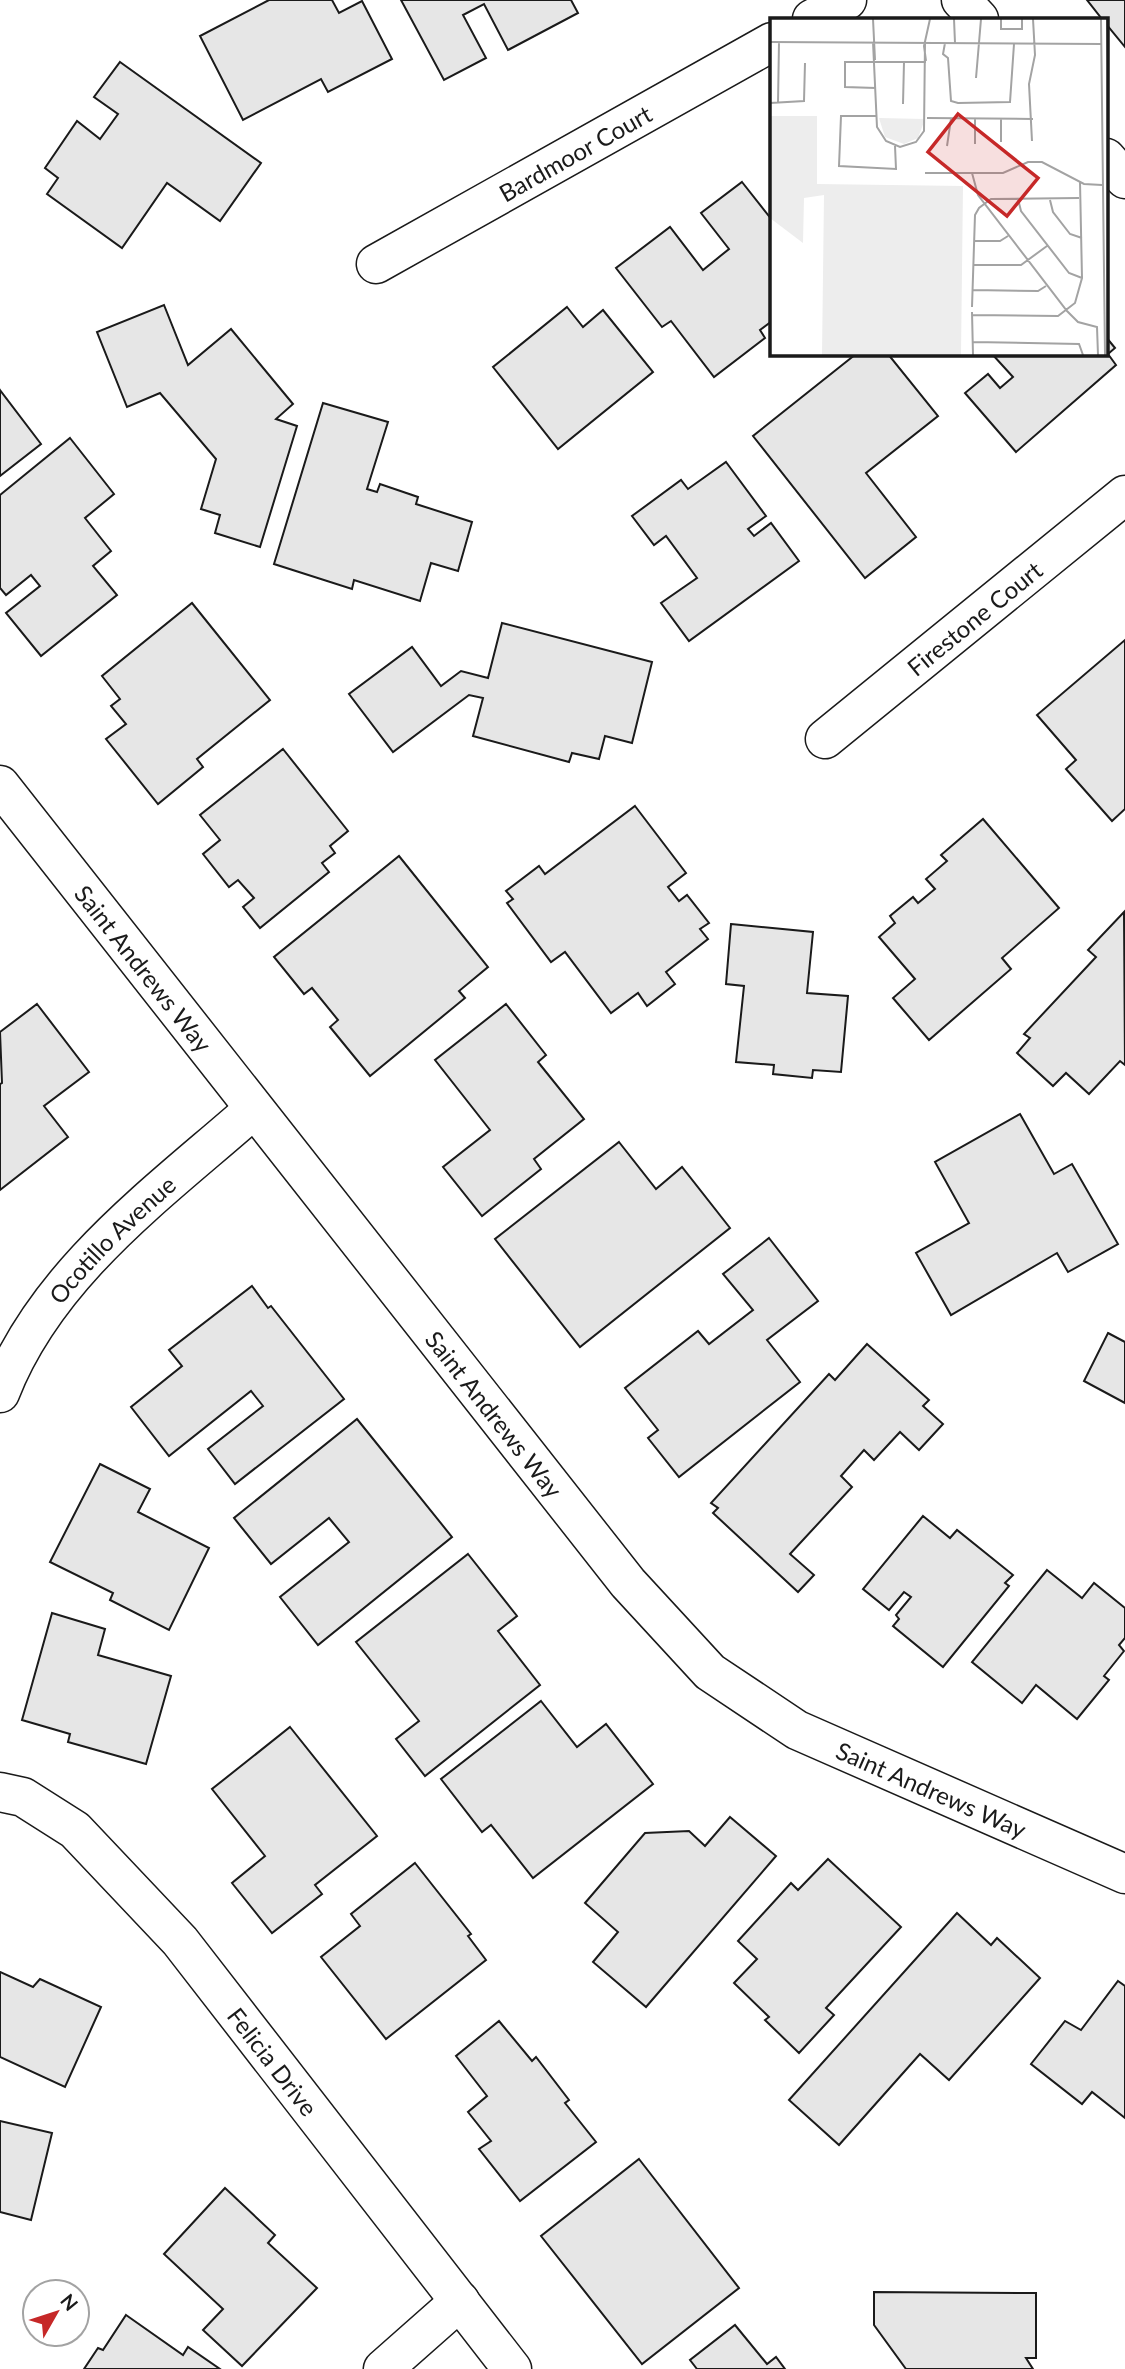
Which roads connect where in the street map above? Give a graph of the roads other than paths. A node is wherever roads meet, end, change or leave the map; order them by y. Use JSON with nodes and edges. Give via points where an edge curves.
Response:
{"nodes":[{"id":1,"x":847,"y":0,"type":"edge"},
{"id":2,"x":961,"y":0,"type":"edge"},
{"id":3,"x":814,"y":18,"type":"edge"},
{"id":4,"x":978,"y":18,"type":"edge"},
{"id":5,"x":770,"y":43,"type":"edge"},
{"id":6,"x":1108,"y":160,"type":"edge"},
{"id":7,"x":1125,"y":179,"type":"edge"},
{"id":8,"x":376,"y":264,"type":"dead end"},
{"id":9,"x":1125,"y":495,"type":"edge"},
{"id":10,"x":825,"y":739,"type":"dead end"},
{"id":11,"x":0,"y":785,"type":"edge"},
{"id":12,"x":254,"y":1109,"type":"junction"},
{"id":13,"x":0,"y":1393,"type":"edge"},
{"id":14,"x":0,"y":1792,"type":"edge"},
{"id":15,"x":1125,"y":1874,"type":"edge"},
{"id":16,"x":460,"y":2301,"type":"junction"},
{"id":17,"x":383,"y":2369,"type":"edge"},
{"id":18,"x":512,"y":2369,"type":"edge"}],
"edges":[{"from":1,"to":3,"type":"street"},
{"from":2,"to":4,"type":"street"},
{"from":5,"to":8,"type":"street","name":"Bardmoor Court"},
{"from":6,"to":7,"type":"street"},
{"from":9,"to":10,"type":"street","name":"Firestone Court"},
{"from":11,"to":12,"type":"street","name":"Saint Andrews Way"},
{"from":12,"to":13,"type":"street","name":"Ocotillo Avenue","via":[[102,1243],[41,1316]]},
{"from":12,"to":15,"type":"street","name":"Saint Andrews Way","via":[[628,1583],[710,1672],[797,1730]]},
{"from":14,"to":16,"type":"street","name":"Felicia Drive","via":[[23,1797],[75,1830],[180,1941]]},
{"from":16,"to":17,"type":"street"},
{"from":16,"to":18,"type":"street","name":"Felicia Drive"}]}
